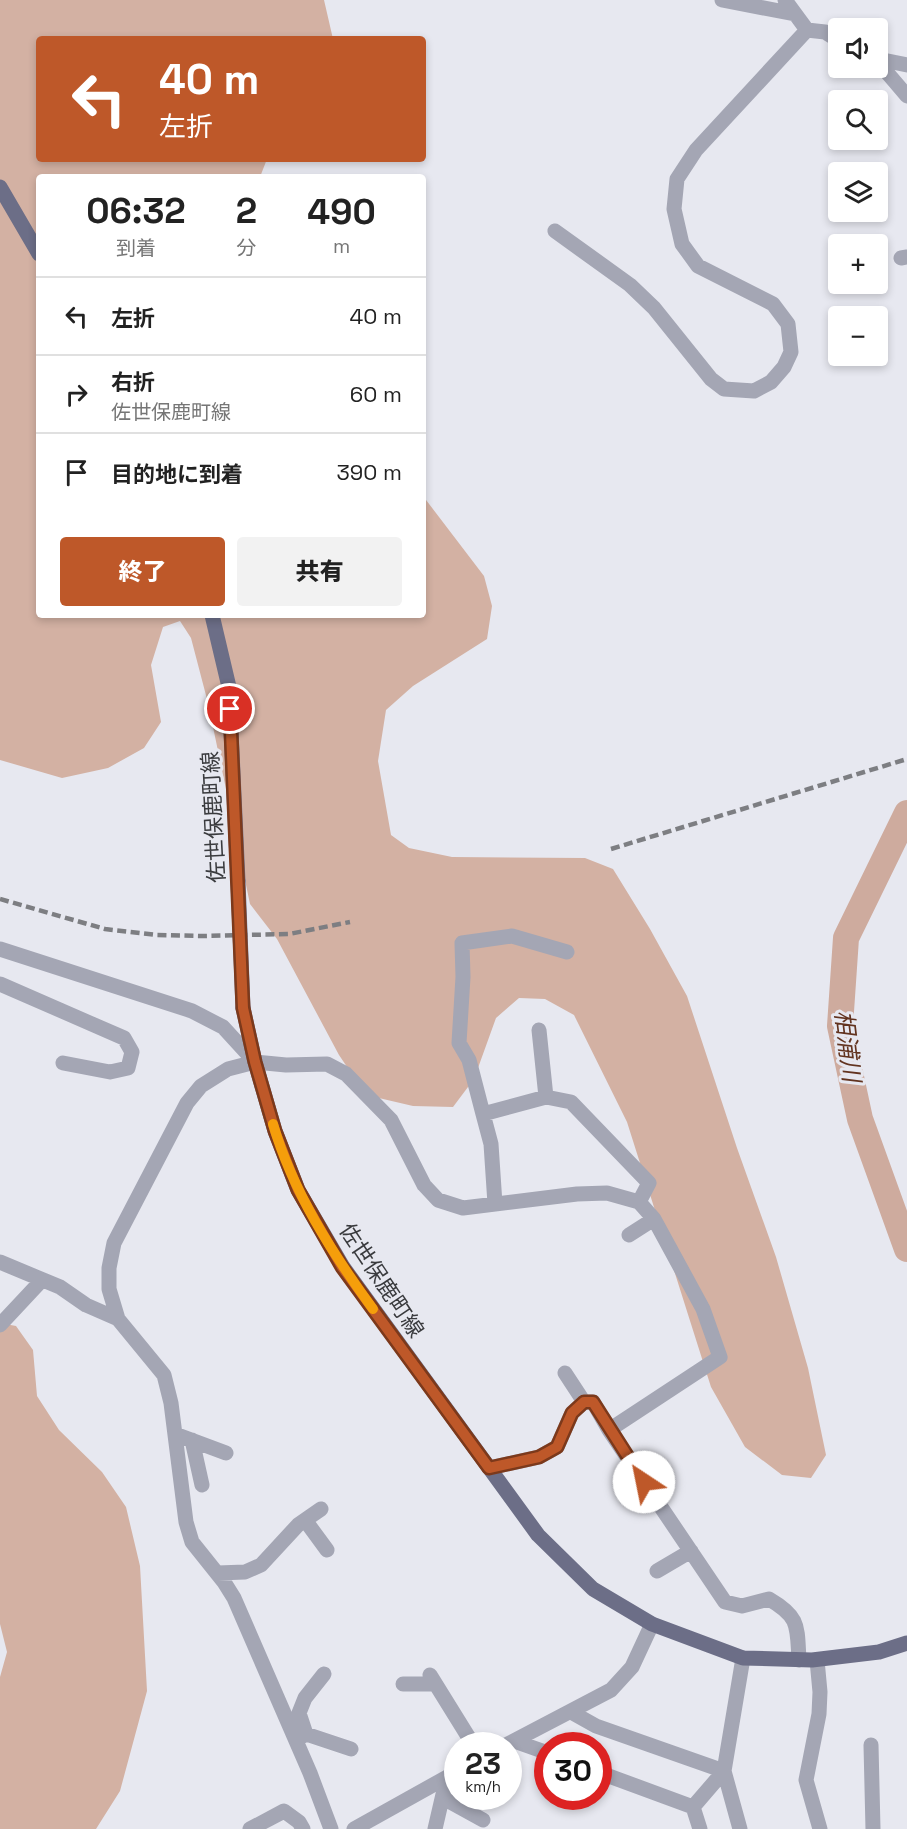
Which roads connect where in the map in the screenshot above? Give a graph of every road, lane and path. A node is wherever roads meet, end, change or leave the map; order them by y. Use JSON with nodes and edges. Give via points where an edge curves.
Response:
{"nodes":[{"id":1,"x":722,"y":0,"type":"edge"},
{"id":2,"x":785,"y":0,"type":"edge"},
{"id":3,"x":795,"y":14,"type":"junction"},
{"id":4,"x":807,"y":30,"type":"junction"},
{"id":5,"x":828,"y":34,"type":"edge"},
{"id":6,"x":888,"y":61,"type":"edge"},
{"id":7,"x":907,"y":64,"type":"edge"},
{"id":8,"x":888,"y":72,"type":"edge"},
{"id":9,"x":907,"y":96,"type":"edge"},
{"id":10,"x":0,"y":187,"type":"edge"},
{"id":11,"x":555,"y":231,"type":"dead end"},
{"id":12,"x":36,"y":249,"type":"edge"},
{"id":13,"x":213,"y":618,"type":"edge"},
{"id":14,"x":0,"y":949,"type":"edge"},
{"id":15,"x":567,"y":952,"type":"dead end"},
{"id":16,"x":0,"y":984,"type":"edge"},
{"id":17,"x":539,"y":1030,"type":"dead end"},
{"id":18,"x":63,"y":1062,"type":"dead end"},
{"id":19,"x":255,"y":1062,"type":"junction"},
{"id":20,"x":546,"y":1097,"type":"junction"},
{"id":21,"x":483,"y":1114,"type":"junction"},
{"id":22,"x":639,"y":1202,"type":"junction"},
{"id":23,"x":495,"y":1204,"type":"junction"},
{"id":24,"x":654,"y":1220,"type":"junction"},
{"id":25,"x":629,"y":1235,"type":"dead end"},
{"id":26,"x":0,"y":1262,"type":"edge"},
{"id":27,"x":42,"y":1280,"type":"junction"},
{"id":28,"x":118,"y":1319,"type":"junction"},
{"id":29,"x":0,"y":1325,"type":"edge"},
{"id":30,"x":565,"y":1372,"type":"dead end"},
{"id":31,"x":584,"y":1402,"type":"junction"},
{"id":32,"x":609,"y":1430,"type":"junction"},
{"id":33,"x":175,"y":1434,"type":"junction"},
{"id":34,"x":192,"y":1440,"type":"junction"},
{"id":35,"x":226,"y":1453,"type":"dead end"},
{"id":36,"x":489,"y":1468,"type":"junction"},
{"id":37,"x":202,"y":1485,"type":"dead end"},
{"id":38,"x":321,"y":1509,"type":"dead end"},
{"id":39,"x":305,"y":1520,"type":"junction"},
{"id":40,"x":327,"y":1550,"type":"dead end"},
{"id":41,"x":691,"y":1551,"type":"junction"},
{"id":42,"x":657,"y":1571,"type":"dead end"},
{"id":43,"x":218,"y":1573,"type":"junction"},
{"id":44,"x":652,"y":1624,"type":"junction"},
{"id":45,"x":907,"y":1644,"type":"edge"},
{"id":46,"x":743,"y":1658,"type":"junction"},
{"id":47,"x":799,"y":1660,"type":"junction"},
{"id":48,"x":817,"y":1660,"type":"junction"},
{"id":49,"x":324,"y":1674,"type":"dead end"},
{"id":50,"x":403,"y":1684,"type":"dead end"},
{"id":51,"x":571,"y":1712,"type":"junction"},
{"id":52,"x":465,"y":1732,"type":"edge"},
{"id":53,"x":522,"y":1736,"type":"edge"},
{"id":54,"x":301,"y":1737,"type":"junction"},
{"id":55,"x":351,"y":1749,"type":"dead end"},
{"id":56,"x":866,"y":1751,"type":"dead end"},
{"id":57,"x":724,"y":1771,"type":"junction"},
{"id":58,"x":612,"y":1777,"type":"edge"},
{"id":59,"x":444,"y":1778,"type":"edge"},
{"id":60,"x":444,"y":1793,"type":"edge"},
{"id":61,"x":442,"y":1798,"type":"junction"},
{"id":62,"x":693,"y":1807,"type":"junction"},
{"id":63,"x":483,"y":1820,"type":"dead end"},
{"id":64,"x":326,"y":1825,"type":"edge"},
{"id":65,"x":250,"y":1829,"type":"edge"},
{"id":66,"x":303,"y":1829,"type":"edge"},
{"id":67,"x":354,"y":1829,"type":"edge"},
{"id":68,"x":435,"y":1829,"type":"edge"},
{"id":69,"x":700,"y":1829,"type":"edge"},
{"id":70,"x":740,"y":1829,"type":"edge"},
{"id":71,"x":820,"y":1829,"type":"edge"},
{"id":72,"x":873,"y":1829,"type":"edge"}],
"edges":[{"from":1,"to":3,"type":"street"},
{"from":2,"to":3,"type":"street"},
{"from":3,"to":4,"type":"street"},
{"from":4,"to":5,"type":"street"},
{"from":4,"to":11,"type":"street","via":[[696,150],[677,180],[674,209],[682,244],[698,266],[773,304],[788,324],[791,352],[771,382],[753,391],[724,389],[711,380],[646,300]]},
{"from":6,"to":7,"type":"street"},
{"from":8,"to":9,"type":"street"},
{"from":10,"to":12,"type":"main road"},
{"from":13,"to":19,"type":"main road","name":"佐世保鹿町線","bridge":true,"via":[[229,687],[243,1008]]},
{"from":14,"to":19,"type":"street","via":[[192,1011],[223,1027]]},
{"from":15,"to":21,"type":"street","via":[[544,940],[512,936],[462,943],[459,1043],[470,1060]]},
{"from":16,"to":18,"type":"street","via":[[124,1038],[132,1052],[128,1068],[110,1072]]},
{"from":17,"to":20,"type":"street"},
{"from":19,"to":23,"type":"street","via":[[327,1064],[346,1074],[391,1120],[424,1185],[438,1200],[463,1208]]},
{"from":19,"to":28,"type":"street","via":[[228,1069],[201,1086],[187,1103],[114,1243],[109,1289]]},
{"from":19,"to":36,"type":"main road","name":"佐世保鹿町線","via":[[275,1131],[298,1190],[342,1267]]},
{"from":20,"to":21,"type":"street"},
{"from":20,"to":22,"type":"street","via":[[571,1101],[649,1183]]},
{"from":21,"to":23,"type":"street","via":[[491,1144]]},
{"from":22,"to":23,"type":"street","via":[[607,1193]]},
{"from":22,"to":24,"type":"street"},
{"from":24,"to":25,"type":"street"},
{"from":24,"to":32,"type":"street","via":[[703,1309],[720,1357]]},
{"from":26,"to":27,"type":"street"},
{"from":27,"to":28,"type":"street"},
{"from":27,"to":29,"type":"street"},
{"from":28,"to":33,"type":"street","via":[[164,1375]]},
{"from":30,"to":31,"type":"street"},
{"from":31,"to":32,"type":"street","via":[[593,1402]]},
{"from":31,"to":36,"type":"street","via":[[572,1413],[557,1447],[539,1457]]},
{"from":32,"to":41,"type":"street"},
{"from":33,"to":34,"type":"street"},
{"from":33,"to":43,"type":"street","via":[[192,1542]]},
{"from":34,"to":35,"type":"street"},
{"from":34,"to":37,"type":"street"},
{"from":36,"to":44,"type":"main road","name":"佐世保鹿町線","via":[[538,1535],[593,1589]]},
{"from":38,"to":39,"type":"street"},
{"from":39,"to":40,"type":"street"},
{"from":39,"to":43,"type":"street","via":[[261,1565],[245,1572]]},
{"from":41,"to":42,"type":"street"},
{"from":41,"to":47,"type":"street","via":[[725,1602],[742,1606],[769,1599],[784,1608],[796,1623]]},
{"from":43,"to":54,"type":"street"},
{"from":44,"to":46,"type":"main road","name":"佐世保鹿町線"},
{"from":44,"to":51,"type":"street","via":[[632,1667],[611,1690]]},
{"from":45,"to":48,"type":"main road","name":"佐世保鹿町線"},
{"from":46,"to":47,"type":"main road","name":"佐世保鹿町線"},
{"from":46,"to":57,"type":"street"},
{"from":47,"to":48,"type":"main road","name":"佐世保鹿町線"},
{"from":48,"to":71,"type":"street","via":[[819,1714],[806,1780]]},
{"from":49,"to":54,"type":"street","via":[[304,1698],[299,1713]]},
{"from":50,"to":52,"type":"street","via":[[432,1680]]},
{"from":51,"to":53,"type":"street"},
{"from":51,"to":57,"type":"street","via":[[596,1726]]},
{"from":54,"to":55,"type":"street"},
{"from":54,"to":64,"type":"street"},
{"from":56,"to":72,"type":"street"},
{"from":57,"to":62,"type":"street"},
{"from":57,"to":70,"type":"street"},
{"from":58,"to":62,"type":"street"},
{"from":59,"to":67,"type":"street"},
{"from":60,"to":61,"type":"street"},
{"from":61,"to":63,"type":"street"},
{"from":61,"to":68,"type":"street"},
{"from":62,"to":69,"type":"street"},
{"from":65,"to":66,"type":"street","via":[[284,1811]]}]}
